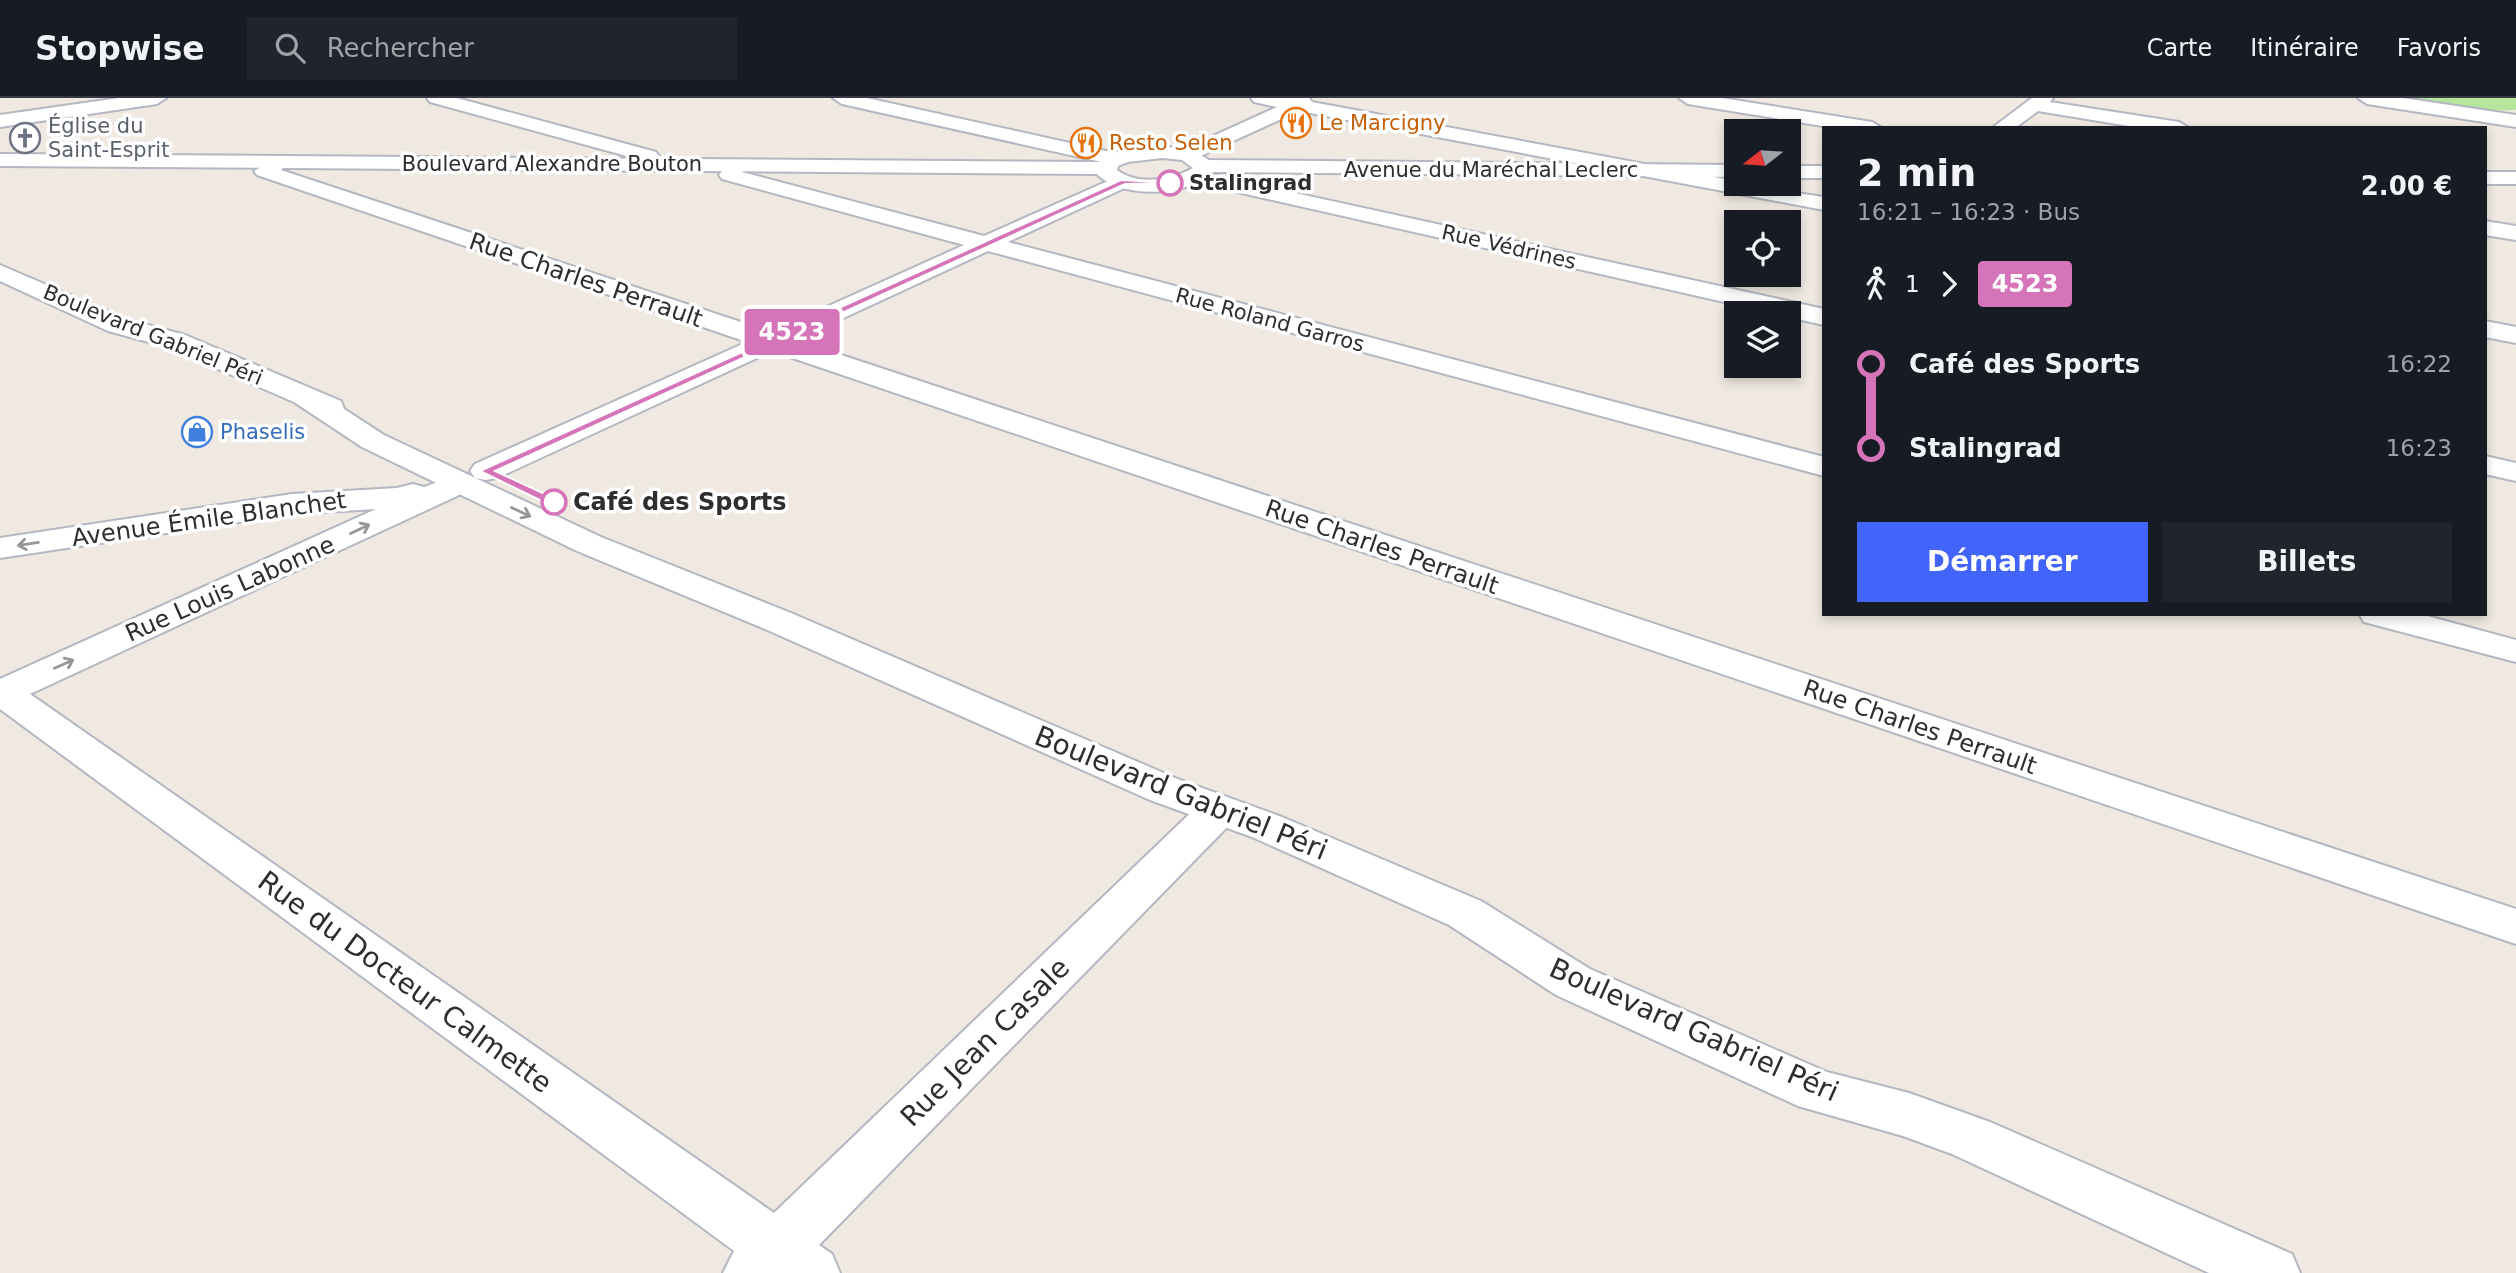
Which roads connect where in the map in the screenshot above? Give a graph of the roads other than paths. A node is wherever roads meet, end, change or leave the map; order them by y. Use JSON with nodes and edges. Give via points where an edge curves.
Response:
{"nodes":[{"id":1,"x":157,"y":98,"type":"edge"},
{"id":2,"x":436,"y":98,"type":"edge"},
{"id":3,"x":842,"y":98,"type":"edge"},
{"id":4,"x":1261,"y":98,"type":"edge"},
{"id":5,"x":1688,"y":98,"type":"edge"},
{"id":6,"x":2367,"y":98,"type":"edge"},
{"id":7,"x":1304,"y":101,"type":"edge"},
{"id":8,"x":1736,"y":101,"type":"edge"},
{"id":9,"x":2040,"y":101,"type":"edge"},
{"id":10,"x":0,"y":121,"type":"edge"},
{"id":11,"x":2516,"y":121,"type":"edge"},
{"id":12,"x":1862,"y":126,"type":"edge"},
{"id":13,"x":2005,"y":126,"type":"edge"},
{"id":14,"x":2169,"y":126,"type":"edge"},
{"id":15,"x":0,"y":160,"type":"edge"},
{"id":16,"x":278,"y":163,"type":"junction"},
{"id":17,"x":640,"y":164,"type":"junction"},
{"id":18,"x":737,"y":165,"type":"junction"},
{"id":19,"x":1195,"y":166,"type":"junction"},
{"id":20,"x":1114,"y":170,"type":"junction"},
{"id":21,"x":1644,"y":170,"type":"junction"},
{"id":22,"x":1724,"y":171,"type":"edge"},
{"id":23,"x":1801,"y":172,"type":"edge"},
{"id":24,"x":1822,"y":172,"type":"edge"},
{"id":25,"x":2487,"y":178,"type":"edge"},
{"id":26,"x":2516,"y":178,"type":"edge"},
{"id":27,"x":1822,"y":204,"type":"edge"},
{"id":28,"x":2487,"y":228,"type":"edge"},
{"id":29,"x":2516,"y":233,"type":"edge"},
{"id":30,"x":987,"y":244,"type":"junction"},
{"id":31,"x":0,"y":272,"type":"edge"},
{"id":32,"x":1822,"y":317,"type":"edge"},
{"id":33,"x":2487,"y":329,"type":"edge"},
{"id":34,"x":2516,"y":335,"type":"edge"},
{"id":35,"x":771,"y":342,"type":"junction"},
{"id":36,"x":2487,"y":465,"type":"edge"},
{"id":37,"x":1822,"y":466,"type":"edge"},
{"id":38,"x":2516,"y":472,"type":"edge"},
{"id":39,"x":472,"y":477,"type":"junction"},
{"id":40,"x":0,"y":548,"type":"edge"},
{"id":41,"x":2385,"y":616,"type":"edge"},
{"id":42,"x":2516,"y":651,"type":"edge"},
{"id":43,"x":1,"y":692,"type":"edge"},
{"id":44,"x":1219,"y":811,"type":"junction"},
{"id":45,"x":2516,"y":927,"type":"edge"},
{"id":46,"x":780,"y":1265,"type":"edge"},
{"id":47,"x":2271,"y":1273,"type":"edge"}],
"edges":[{"from":1,"to":10,"type":"street"},
{"from":2,"to":17,"type":"street","via":[[649,156]]},
{"from":3,"to":20,"type":"street"},
{"from":4,"to":7,"type":"street"},
{"from":5,"to":8,"type":"street"},
{"from":6,"to":11,"type":"street"},
{"from":7,"to":19,"type":"street"},
{"from":7,"to":21,"type":"street"},
{"from":8,"to":12,"type":"street"},
{"from":9,"to":13,"type":"street"},
{"from":9,"to":14,"type":"street"},
{"from":15,"to":16,"type":"street","name":"Boulevard Alexandre Bouton"},
{"from":16,"to":17,"type":"street","name":"Boulevard Alexandre Bouton"},
{"from":16,"to":35,"type":"street","name":"Rue Charles Perrault","via":[[264,171]]},
{"from":17,"to":18,"type":"street","name":"Boulevard Alexandre Bouton"},
{"from":18,"to":20,"type":"street","name":"Boulevard Alexandre Bouton"},
{"from":18,"to":30,"type":"street","name":"Rue Roland Garros","via":[[729,175]]},
{"from":19,"to":20,"type":"street","via":[[1149,152]]},
{"from":19,"to":20,"type":"street","via":[[1170,183]]},
{"from":19,"to":21,"type":"street","name":"Avenue du Maréchal Leclerc"},
{"from":19,"to":32,"type":"street","name":"Rue Védrines"},
{"from":20,"to":30,"type":"street"},
{"from":21,"to":22,"type":"street","name":"Avenue du Maréchal Leclerc"},
{"from":21,"to":27,"type":"street"},
{"from":23,"to":24,"type":"street"},
{"from":25,"to":26,"type":"street"},
{"from":28,"to":29,"type":"street"},
{"from":30,"to":35,"type":"street"},
{"from":30,"to":37,"type":"street","name":"Rue Roland Garros"},
{"from":31,"to":39,"type":"street","name":"Boulevard Gabriel Péri","via":[[117,325],[177,341],[306,398],[373,441]]},
{"from":33,"to":34,"type":"street"},
{"from":35,"to":39,"type":"street"},
{"from":35,"to":45,"type":"street","name":"Rue Charles Perrault"},
{"from":36,"to":38,"type":"street"},
{"from":39,"to":40,"type":"street","name":"Avenue Émile Blanchet","one_way":true,"via":[[399,498],[292,504]]},
{"from":43,"to":39,"type":"street","name":"Rue Louis Labonne","one_way":true},
{"from":39,"to":44,"type":"street","name":"Boulevard Gabriel Péri","via":[[589,544]]},
{"from":41,"to":42,"type":"street"},
{"from":43,"to":46,"type":"street","name":"Rue du Docteur Calmette"},
{"from":44,"to":46,"type":"street","name":"Rue Jean Casale"},
{"from":44,"to":47,"type":"street","name":"Boulevard Gabriel Péri","via":[[1267,827],[1465,913],[1573,982],[1817,1091],[1909,1115],[1971,1138]]}]}
